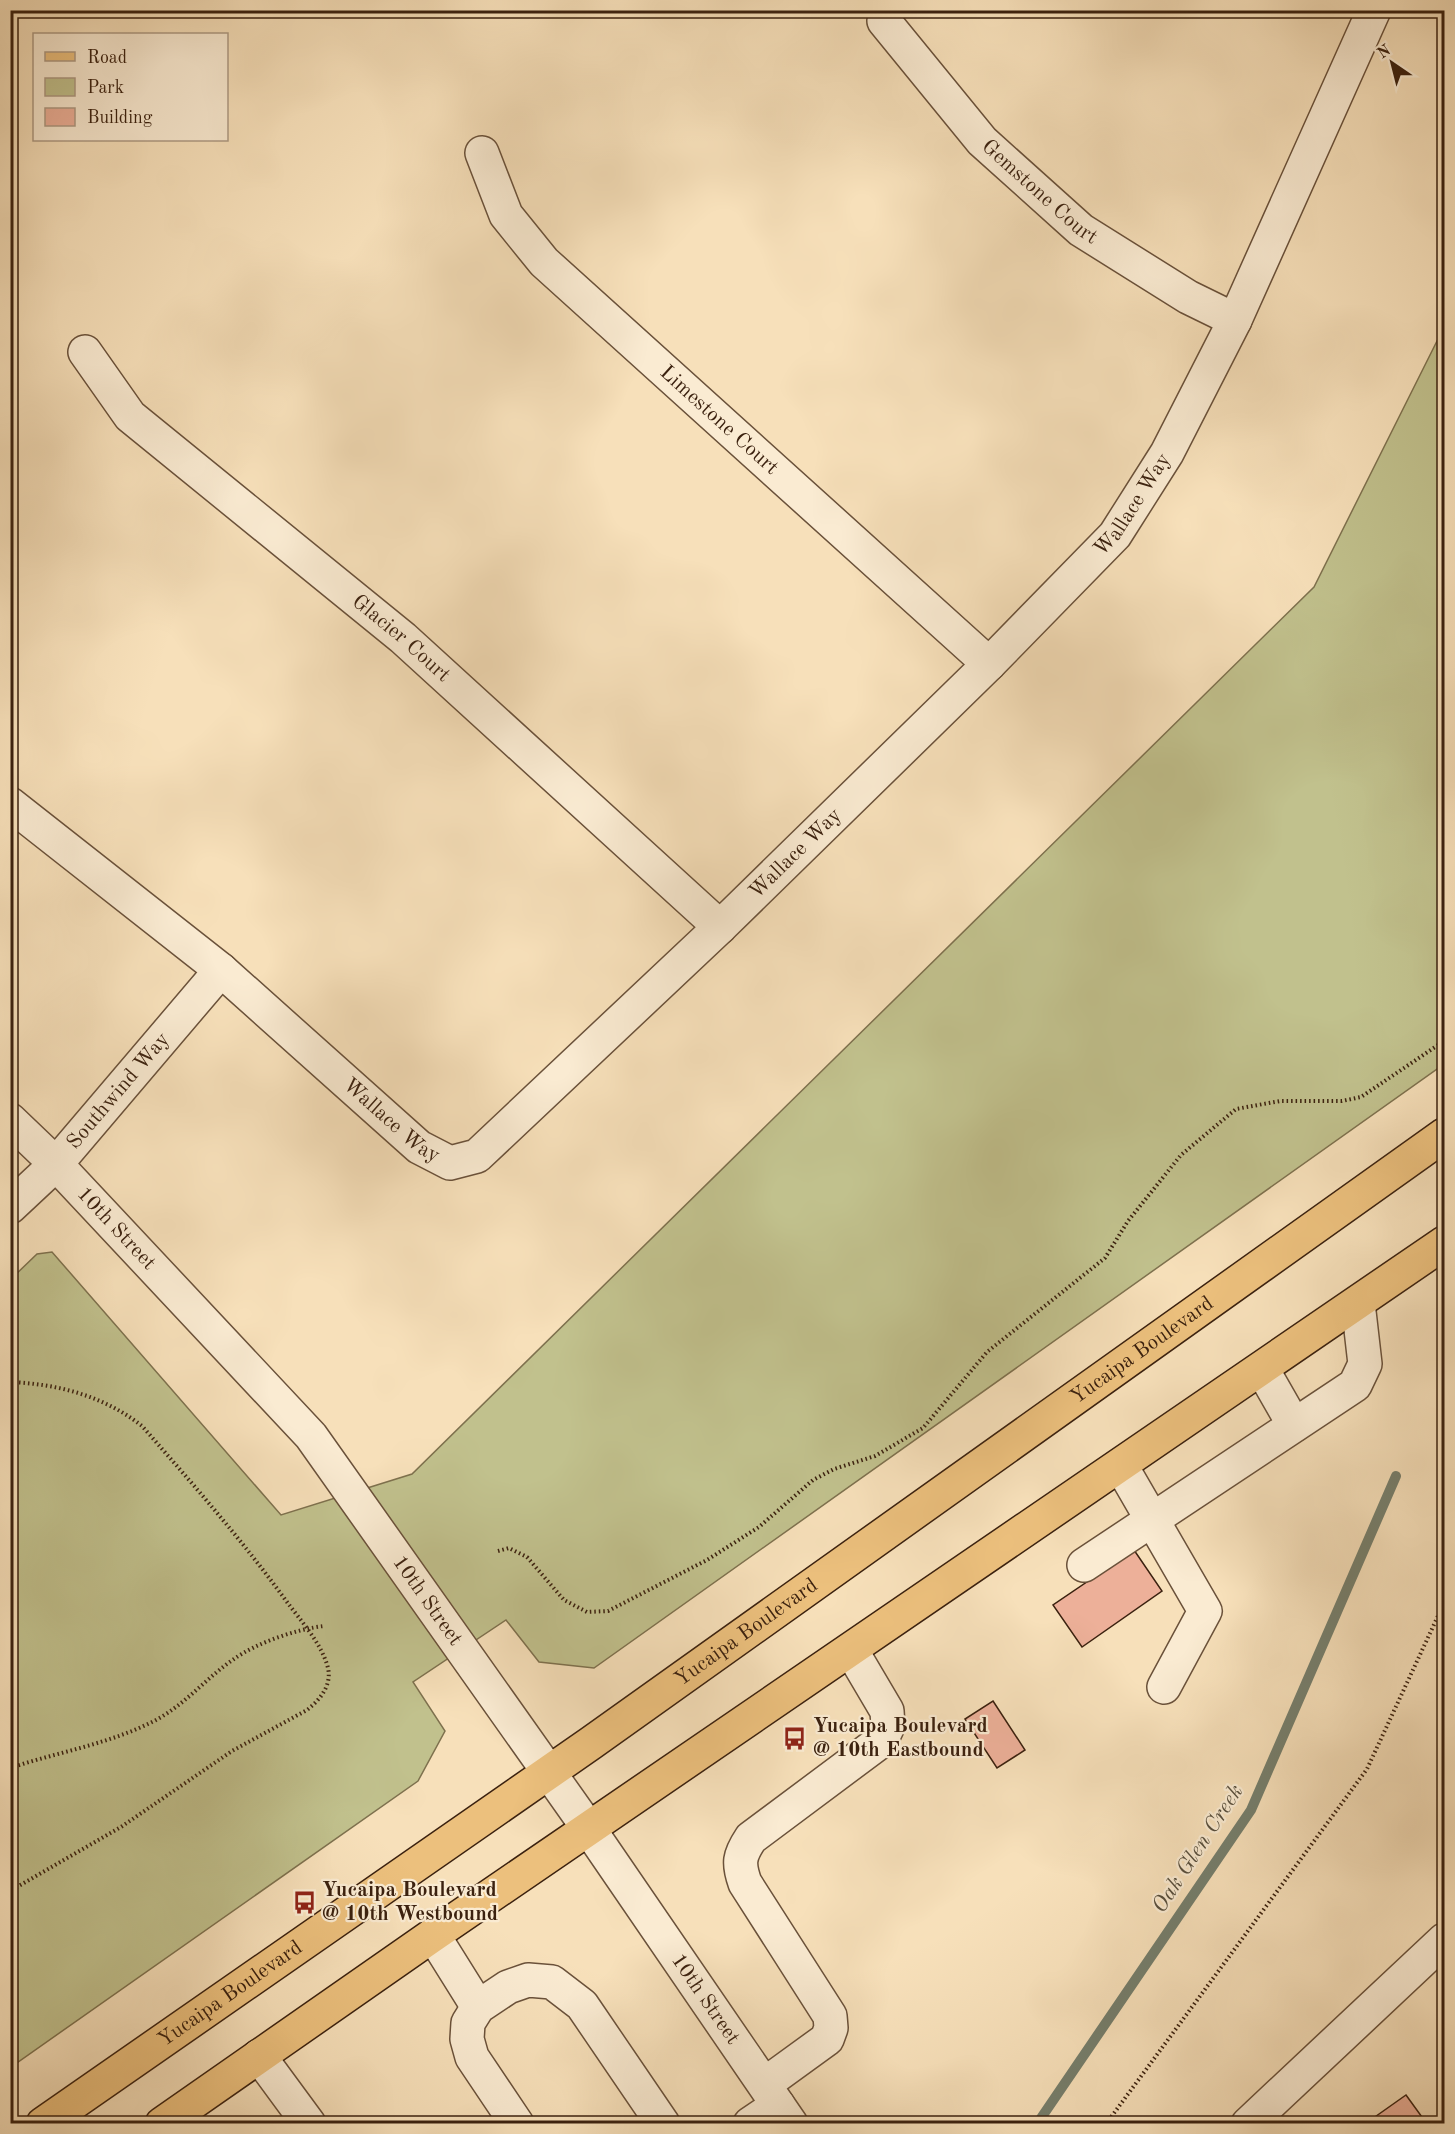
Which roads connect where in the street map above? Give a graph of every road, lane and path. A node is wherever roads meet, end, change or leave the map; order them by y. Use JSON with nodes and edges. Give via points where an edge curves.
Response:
{"nodes":[{"id":1,"x":1374,"y":10,"type":"edge"},
{"id":2,"x":884,"y":21,"type":"dead end"},
{"id":3,"x":482,"y":153,"type":"dead end"},
{"id":4,"x":1235,"y":320,"type":"junction"},
{"id":5,"x":85,"y":352,"type":"dead end"},
{"id":6,"x":989,"y":664,"type":"junction"},
{"id":7,"x":10,"y":804,"type":"edge"},
{"id":8,"x":720,"y":927,"type":"junction"},
{"id":9,"x":221,"y":970,"type":"junction"},
{"id":10,"x":1444,"y":1041,"type":"edge"},
{"id":11,"x":10,"y":1120,"type":"edge"},
{"id":12,"x":1444,"y":1135,"type":"edge"},
{"id":13,"x":56,"y":1164,"type":"junction"},
{"id":14,"x":10,"y":1207,"type":"edge"},
{"id":15,"x":1444,"y":1242,"type":"edge"},
{"id":16,"x":1358,"y":1303,"type":"junction"},
{"id":17,"x":1262,"y":1369,"type":"junction"},
{"id":18,"x":10,"y":1382,"type":"edge"},
{"id":19,"x":1294,"y":1425,"type":"junction"},
{"id":20,"x":1121,"y":1466,"type":"junction"},
{"id":21,"x":1152,"y":1519,"type":"junction"},
{"id":22,"x":498,"y":1551,"type":"dead end"},
{"id":23,"x":1084,"y":1565,"type":"dead end"},
{"id":24,"x":1444,"y":1603,"type":"edge"},
{"id":25,"x":324,"y":1626,"type":"dead end"},
{"id":26,"x":306,"y":1628,"type":"junction"},
{"id":27,"x":851,"y":1650,"type":"junction"},
{"id":28,"x":1164,"y":1687,"type":"dead end"},
{"id":29,"x":10,"y":1768,"type":"edge"},
{"id":30,"x":549,"y":1772,"type":"junction"},
{"id":31,"x":589,"y":1829,"type":"junction"},
{"id":32,"x":10,"y":1891,"type":"edge"},
{"id":33,"x":433,"y":1935,"type":"junction"},
{"id":34,"x":1444,"y":1940,"type":"edge"},
{"id":35,"x":478,"y":2007,"type":"junction"},
{"id":36,"x":259,"y":2056,"type":"junction"},
{"id":37,"x":778,"y":2104,"type":"edge"},
{"id":38,"x":179,"y":2119,"type":"edge"},
{"id":39,"x":44,"y":2124,"type":"edge"},
{"id":40,"x":309,"y":2124,"type":"edge"},
{"id":41,"x":517,"y":2124,"type":"edge"},
{"id":42,"x":663,"y":2124,"type":"edge"},
{"id":43,"x":750,"y":2124,"type":"edge"},
{"id":44,"x":1106,"y":2124,"type":"edge"},
{"id":45,"x":1248,"y":2124,"type":"edge"}],
"edges":[{"from":1,"to":4,"type":"street","name":"Wallace Way"},
{"from":2,"to":4,"type":"street","name":"Gemstone Court","via":[[982,141],[1081,230],[1188,297]]},
{"from":3,"to":6,"type":"street","name":"Limestone Court","via":[[506,215],[544,262]]},
{"from":4,"to":6,"type":"street","name":"Wallace Way","via":[[1167,453],[1115,535]]},
{"from":5,"to":8,"type":"street","name":"Glacier Court","via":[[129,416],[404,638]]},
{"from":6,"to":8,"type":"street","name":"Wallace Way"},
{"from":7,"to":9,"type":"street","name":"Wallace Way"},
{"from":8,"to":9,"type":"street","name":"Wallace Way","via":[[477,1156],[450,1163],[419,1147]]},
{"from":9,"to":13,"type":"street","name":"Southwind Way"},
{"from":10,"to":22,"type":"path","via":[[1361,1097],[1342,1101],[1280,1101],[1236,1109],[1181,1155],[1128,1221],[1105,1257],[987,1353],[923,1428],[874,1456],[834,1468],[813,1480],[759,1527],[707,1560],[608,1611],[587,1612],[564,1600],[527,1557],[509,1548]]},
{"from":11,"to":13,"type":"street","name":"10th Street"},
{"from":12,"to":30,"type":"main road","name":"Yucaipa Boulevard"},
{"from":13,"to":14,"type":"street","name":"Southwind Way"},
{"from":13,"to":30,"type":"street","name":"10th Street","via":[[311,1436]]},
{"from":15,"to":16,"type":"main road"},
{"from":16,"to":17,"type":"main road"},
{"from":16,"to":19,"type":"street","via":[[1365,1364],[1355,1385]]},
{"from":17,"to":19,"type":"street"},
{"from":17,"to":20,"type":"main road"},
{"from":18,"to":26,"type":"path","via":[[49,1385],[79,1393],[124,1412],[142,1426],[251,1552]]},
{"from":19,"to":21,"type":"street"},
{"from":20,"to":21,"type":"street"},
{"from":20,"to":27,"type":"main road"},
{"from":21,"to":23,"type":"street"},
{"from":21,"to":28,"type":"street","via":[[1205,1611]]},
{"from":24,"to":44,"type":"path","via":[[1367,1769]]},
{"from":25,"to":26,"type":"path"},
{"from":26,"to":29,"type":"path","via":[[235,1658],[175,1709],[154,1721],[87,1747]]},
{"from":26,"to":32,"type":"path","via":[[328,1669],[327,1685],[318,1702],[232,1751],[121,1827]]},
{"from":27,"to":31,"type":"main road"},
{"from":27,"to":37,"type":"street","via":[[887,1711],[888,1726],[881,1741],[751,1838],[742,1851],[740,1868],[745,1883],[830,2016],[831,2028],[826,2039]]},
{"from":30,"to":31,"type":"street","name":"10th Street"},
{"from":30,"to":39,"type":"main road","name":"Yucaipa Boulevard"},
{"from":31,"to":33,"type":"main road"},
{"from":31,"to":37,"type":"street","name":"10th Street"},
{"from":33,"to":35,"type":"street"},
{"from":33,"to":36,"type":"main road"},
{"from":34,"to":45,"type":"street"},
{"from":35,"to":41,"type":"street","via":[[468,2024],[472,2057]]},
{"from":35,"to":42,"type":"street","via":[[508,1987],[528,1980],[552,1982],[582,2006]]},
{"from":36,"to":38,"type":"main road"},
{"from":36,"to":40,"type":"street"},
{"from":37,"to":43,"type":"street"}]}
